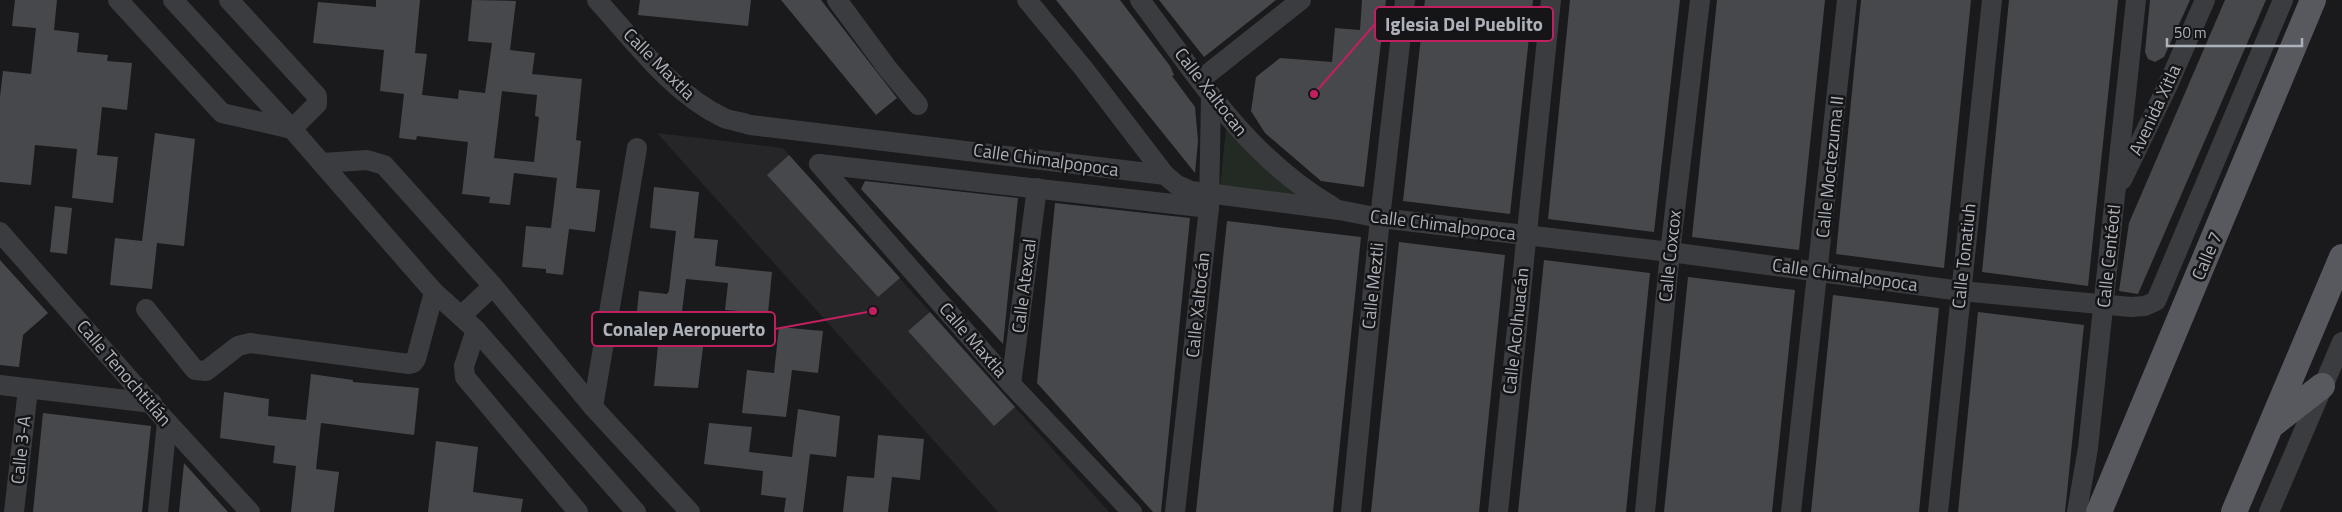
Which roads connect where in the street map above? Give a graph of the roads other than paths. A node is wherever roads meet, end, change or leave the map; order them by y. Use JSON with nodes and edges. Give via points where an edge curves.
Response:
{"nodes":[{"id":1,"x":118,"y":0,"type":"edge"},
{"id":2,"x":173,"y":0,"type":"edge"},
{"id":3,"x":229,"y":0,"type":"edge"},
{"id":4,"x":597,"y":0,"type":"edge"},
{"id":5,"x":837,"y":0,"type":"edge"},
{"id":6,"x":1026,"y":0,"type":"edge"},
{"id":7,"x":1140,"y":0,"type":"edge"},
{"id":8,"x":1301,"y":0,"type":"edge"},
{"id":9,"x":1405,"y":0,"type":"edge"},
{"id":10,"x":1551,"y":0,"type":"edge"},
{"id":11,"x":1700,"y":0,"type":"edge"},
{"id":12,"x":1847,"y":0,"type":"edge"},
{"id":13,"x":1992,"y":0,"type":"edge"},
{"id":14,"x":2136,"y":0,"type":"edge"},
{"id":15,"x":2205,"y":0,"type":"edge"},
{"id":16,"x":2283,"y":0,"type":"edge"},
{"id":17,"x":2313,"y":0,"type":"edge"},
{"id":18,"x":1200,"y":80,"type":"junction"},
{"id":19,"x":1211,"y":98,"type":"junction"},
{"id":20,"x":918,"y":104,"type":"dead end"},
{"id":21,"x":787,"y":128,"type":"joint"},
{"id":22,"x":292,"y":129,"type":"junction"},
{"id":23,"x":638,"y":148,"type":"dead end"},
{"id":24,"x":322,"y":163,"type":"junction"},
{"id":25,"x":1165,"y":175,"type":"junction"},
{"id":26,"x":1037,"y":188,"type":"junction"},
{"id":27,"x":2116,"y":192,"type":"junction"},
{"id":28,"x":1209,"y":201,"type":"junction"},
{"id":29,"x":1339,"y":210,"type":"junction"},
{"id":30,"x":1380,"y":218,"type":"junction"},
{"id":31,"x":0,"y":232,"type":"edge"},
{"id":32,"x":1526,"y":236,"type":"junction"},
{"id":33,"x":1670,"y":252,"type":"junction"},
{"id":34,"x":2342,"y":257,"type":"edge"},
{"id":35,"x":1818,"y":272,"type":"junction"},
{"id":36,"x":493,"y":286,"type":"junction"},
{"id":37,"x":1961,"y":291,"type":"junction"},
{"id":38,"x":434,"y":292,"type":"junction"},
{"id":39,"x":2104,"y":304,"type":"junction"},
{"id":40,"x":146,"y":309,"type":"dead end"},
{"id":41,"x":461,"y":316,"type":"junction"},
{"id":42,"x":476,"y":330,"type":"junction"},
{"id":43,"x":2342,"y":342,"type":"edge"},
{"id":44,"x":1011,"y":384,"type":"junction"},
{"id":45,"x":0,"y":385,"type":"edge"},
{"id":46,"x":2322,"y":386,"type":"junction"},
{"id":47,"x":28,"y":389,"type":"junction"},
{"id":48,"x":152,"y":403,"type":"junction"},
{"id":49,"x":593,"y":407,"type":"junction"},
{"id":50,"x":167,"y":422,"type":"junction"},
{"id":51,"x":2271,"y":426,"type":"junction"},
{"id":52,"x":14,"y":512,"type":"edge"},
{"id":53,"x":158,"y":512,"type":"edge"},
{"id":54,"x":250,"y":512,"type":"edge"},
{"id":55,"x":578,"y":512,"type":"edge"},
{"id":56,"x":636,"y":512,"type":"edge"},
{"id":57,"x":690,"y":512,"type":"edge"},
{"id":58,"x":1132,"y":512,"type":"edge"},
{"id":59,"x":1175,"y":512,"type":"edge"},
{"id":60,"x":1351,"y":512,"type":"edge"},
{"id":61,"x":1498,"y":512,"type":"edge"},
{"id":62,"x":1645,"y":512,"type":"edge"},
{"id":63,"x":1791,"y":512,"type":"edge"},
{"id":64,"x":1938,"y":512,"type":"edge"},
{"id":65,"x":2077,"y":512,"type":"edge"},
{"id":66,"x":2100,"y":512,"type":"edge"},
{"id":67,"x":2234,"y":512,"type":"edge"},
{"id":68,"x":2269,"y":512,"type":"edge"}],
"edges":[{"from":1,"to":22,"type":"street","via":[[222,114]]},
{"from":2,"to":22,"type":"street"},
{"from":3,"to":22,"type":"street","via":[[317,96],[317,104]]},
{"from":4,"to":21,"type":"street","name":"Calle Maxtla","via":[[676,86],[695,102],[726,118]]},
{"from":5,"to":20,"type":"street","via":[[882,62]]},
{"from":6,"to":25,"type":"street","via":[[1084,69]]},
{"from":7,"to":18,"type":"street","name":"Calle Xaltocan"},
{"from":8,"to":18,"type":"street"},
{"from":9,"to":30,"type":"street","name":"Calle Meztli"},
{"from":10,"to":32,"type":"street","name":"Calle Acolhuacán"},
{"from":11,"to":33,"type":"street","name":"Calle Coxcox"},
{"from":12,"to":35,"type":"street","name":"Calle Moctezuma II"},
{"from":13,"to":37,"type":"street","name":"Calle Tonatiuh"},
{"from":14,"to":27,"type":"street","name":"Calle Centéotl"},
{"from":15,"to":27,"type":"street","name":"Avenida Xitla"},
{"from":16,"to":39,"type":"street","name":"Calle Chimalpopoca","via":[[2156,300],[2145,306]]},
{"from":17,"to":66,"type":"main road","name":"Calle 7"},
{"from":18,"to":19,"type":"street","name":"Calle Xaltocan"},
{"from":19,"to":28,"type":"street","name":"Calle Xaltocán"},
{"from":19,"to":29,"type":"street","name":"Calle Xaltocan","via":[[1266,157],[1312,194]]},
{"from":21,"to":25,"type":"street","name":"Calle Chimalpopoca"},
{"from":22,"to":24,"type":"street"},
{"from":23,"to":49,"type":"street"},
{"from":24,"to":36,"type":"street","via":[[367,160],[384,165]]},
{"from":24,"to":38,"type":"street"},
{"from":25,"to":28,"type":"street","name":"Calle Chimalpopoca","via":[[1177,185]]},
{"from":26,"to":28,"type":"street"},
{"from":26,"to":44,"type":"street","name":"Calle Atexcal"},
{"from":26,"to":44,"type":"street","name":"Calle Maxtla","via":[[819,164]]},
{"from":27,"to":39,"type":"street","name":"Calle Centéotl"},
{"from":28,"to":29,"type":"street","name":"Calle Chimalpopoca"},
{"from":28,"to":59,"type":"street","name":"Calle Xaltocán"},
{"from":29,"to":30,"type":"street","name":"Calle Chimalpopoca"},
{"from":30,"to":32,"type":"street","name":"Calle Chimalpopoca"},
{"from":30,"to":60,"type":"street","name":"Calle Meztli"},
{"from":31,"to":48,"type":"street","name":"Calle Tenochtitlán"},
{"from":32,"to":33,"type":"street","name":"Calle Chimalpopoca"},
{"from":32,"to":61,"type":"street","name":"Calle Acolhuacán"},
{"from":33,"to":35,"type":"street","name":"Calle Chimalpopoca"},
{"from":33,"to":62,"type":"street","name":"Calle Coxcox"},
{"from":34,"to":51,"type":"main road"},
{"from":35,"to":37,"type":"street","name":"Calle Chimalpopoca"},
{"from":35,"to":63,"type":"street","name":"Calle Moctezuma II"},
{"from":36,"to":41,"type":"street"},
{"from":36,"to":49,"type":"street"},
{"from":37,"to":39,"type":"street","name":"Calle Chimalpopoca"},
{"from":37,"to":64,"type":"street","name":"Calle Tonatiuh"},
{"from":38,"to":40,"type":"street","via":[[416,359],[409,364],[250,343],[238,346],[206,371],[200,372]]},
{"from":38,"to":41,"type":"street"},
{"from":39,"to":65,"type":"street","name":"Calle Centéotl","via":[[2088,448]]},
{"from":41,"to":42,"type":"street"},
{"from":42,"to":55,"type":"street","via":[[464,366],[465,377]]},
{"from":42,"to":56,"type":"street"},
{"from":43,"to":46,"type":"street"},
{"from":44,"to":58,"type":"street","name":"Calle Maxtla"},
{"from":45,"to":47,"type":"street"},
{"from":46,"to":51,"type":"main road"},
{"from":46,"to":68,"type":"street"},
{"from":47,"to":48,"type":"street"},
{"from":47,"to":52,"type":"street","name":"Calle 3-A"},
{"from":48,"to":50,"type":"street","name":"Calle Tenochtitlán"},
{"from":49,"to":57,"type":"street"},
{"from":50,"to":53,"type":"street"},
{"from":50,"to":54,"type":"street","name":"Calle Tenochtitlán"},
{"from":51,"to":67,"type":"main road"}]}
